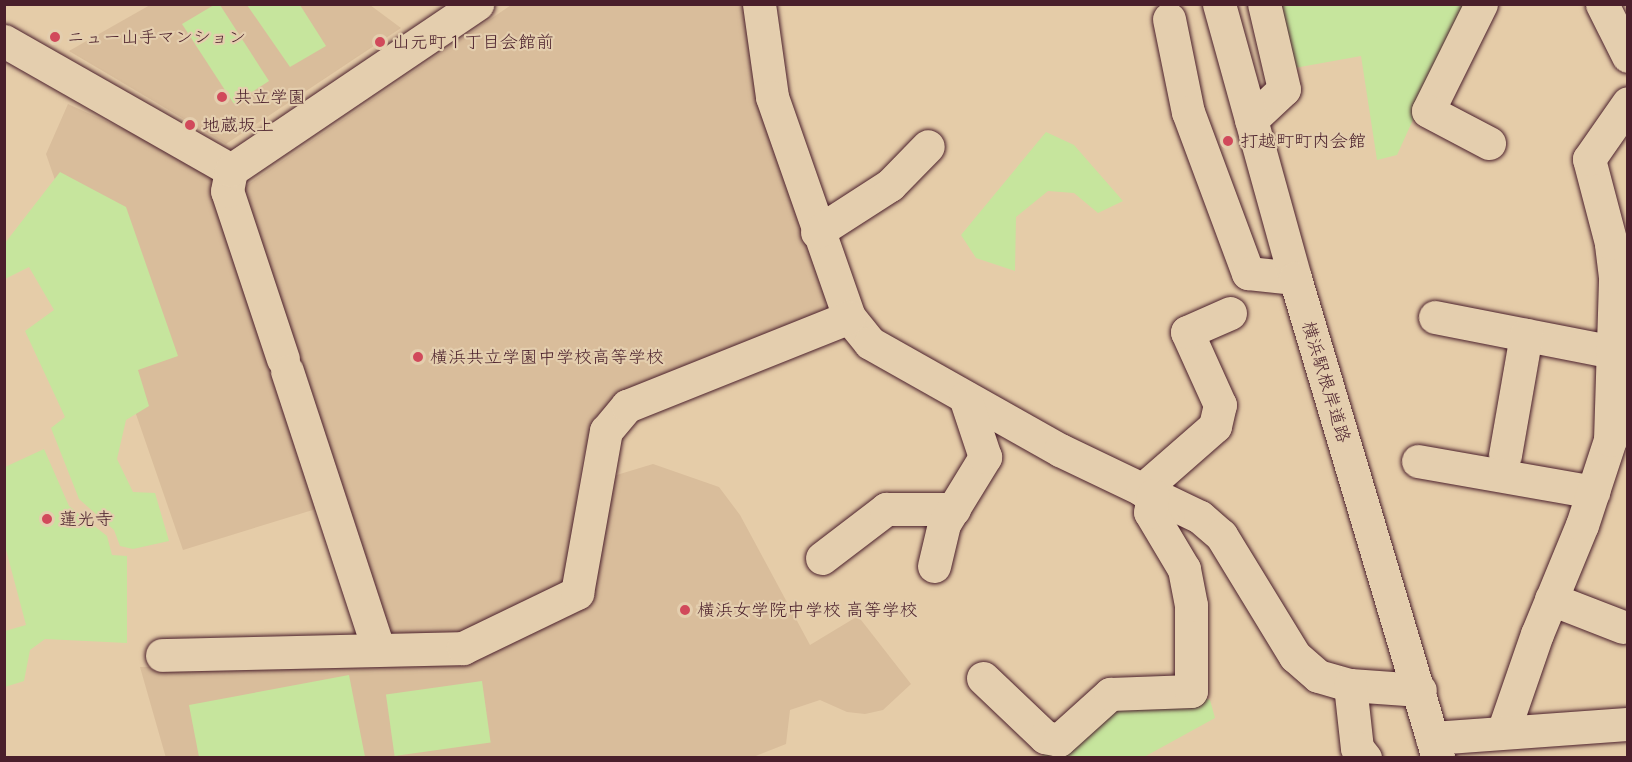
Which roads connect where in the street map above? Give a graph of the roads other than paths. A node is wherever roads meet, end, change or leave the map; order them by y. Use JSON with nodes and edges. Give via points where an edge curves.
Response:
{"nodes":[{"id":1,"x":477,"y":4,"type":"edge"},
{"id":2,"x":759,"y":4,"type":"edge"},
{"id":3,"x":1219,"y":4,"type":"edge"},
{"id":4,"x":1264,"y":4,"type":"edge"},
{"id":5,"x":1481,"y":4,"type":"edge"},
{"id":6,"x":1602,"y":4,"type":"edge"},
{"id":7,"x":1169,"y":20,"type":"dead end"},
{"id":8,"x":4,"y":41,"type":"edge"},
{"id":9,"x":1628,"y":56,"type":"edge"},
{"id":10,"x":1628,"y":103,"type":"edge"},
{"id":11,"x":1251,"y":120,"type":"junction"},
{"id":12,"x":1489,"y":143,"type":"dead end"},
{"id":13,"x":928,"y":146,"type":"dead end"},
{"id":14,"x":231,"y":170,"type":"junction"},
{"id":15,"x":817,"y":232,"type":"junction"},
{"id":16,"x":1295,"y":278,"type":"junction"},
{"id":17,"x":1230,"y":313,"type":"dead end"},
{"id":18,"x":849,"y":317,"type":"junction"},
{"id":19,"x":1436,"y":317,"type":"dead end"},
{"id":20,"x":1526,"y":335,"type":"junction"},
{"id":21,"x":1613,"y":352,"type":"junction"},
{"id":22,"x":965,"y":397,"type":"junction"},
{"id":23,"x":1617,"y":451,"type":"edge"},
{"id":24,"x":1505,"y":455,"type":"dead end"},
{"id":25,"x":1418,"y":461,"type":"dead end"},
{"id":26,"x":1593,"y":492,"type":"junction"},
{"id":27,"x":1147,"y":493,"type":"junction"},
{"id":28,"x":954,"y":508,"type":"junction"},
{"id":29,"x":822,"y":558,"type":"dead end"},
{"id":30,"x":934,"y":566,"type":"dead end"},
{"id":31,"x":1551,"y":599,"type":"junction"},
{"id":32,"x":1623,"y":627,"type":"dead end"},
{"id":33,"x":378,"y":648,"type":"junction"},
{"id":34,"x":162,"y":655,"type":"dead end"},
{"id":35,"x":983,"y":678,"type":"dead end"},
{"id":36,"x":1350,"y":685,"type":"junction"},
{"id":37,"x":1420,"y":690,"type":"junction"},
{"id":38,"x":1628,"y":724,"type":"edge"},
{"id":39,"x":1503,"y":732,"type":"junction"},
{"id":40,"x":1435,"y":748,"type":"edge"},
{"id":41,"x":1355,"y":754,"type":"edge"}],
"edges":[{"from":1,"to":14,"type":"street"},
{"from":2,"to":15,"type":"street","via":[[772,97]]},
{"from":3,"to":11,"type":"street","name":"横浜駅根岸道路"},
{"from":4,"to":11,"type":"street","via":[[1284,89]]},
{"from":5,"to":12,"type":"street","via":[[1428,111]]},
{"from":6,"to":9,"type":"street"},
{"from":7,"to":16,"type":"street","via":[[1188,112],[1248,273]]},
{"from":8,"to":14,"type":"street"},
{"from":10,"to":21,"type":"street","via":[[1589,159],[1611,243],[1615,277]]},
{"from":11,"to":16,"type":"street","name":"横浜駅根岸道路"},
{"from":13,"to":15,"type":"street","via":[[890,185]]},
{"from":14,"to":33,"type":"street","via":[[227,191]]},
{"from":15,"to":18,"type":"street"},
{"from":16,"to":37,"type":"street","name":"横浜駅根岸道路"},
{"from":17,"to":27,"type":"street","via":[[1188,332],[1221,414],[1215,426]]},
{"from":18,"to":22,"type":"street","via":[[870,343]]},
{"from":18,"to":33,"type":"street","via":[[627,406],[606,430],[596,468],[577,593],[464,648]]},
{"from":19,"to":20,"type":"street"},
{"from":20,"to":21,"type":"street"},
{"from":20,"to":24,"type":"street"},
{"from":21,"to":23,"type":"street"},
{"from":22,"to":27,"type":"street"},
{"from":22,"to":28,"type":"street","via":[[984,457]]},
{"from":23,"to":26,"type":"street"},
{"from":25,"to":26,"type":"street"},
{"from":26,"to":31,"type":"street"},
{"from":27,"to":35,"type":"street","via":[[1150,512],[1184,569],[1191,605],[1191,691],[1110,694],[1059,740],[1045,737]]},
{"from":27,"to":36,"type":"street","via":[[1200,517],[1221,535],[1295,656],[1318,676]]},
{"from":28,"to":29,"type":"street","via":[[886,509]]},
{"from":28,"to":30,"type":"street","via":[[944,525]]},
{"from":31,"to":32,"type":"street"},
{"from":31,"to":39,"type":"street"},
{"from":33,"to":34,"type":"street"},
{"from":36,"to":37,"type":"street"},
{"from":36,"to":41,"type":"street"},
{"from":37,"to":40,"type":"street","name":"横浜駅根岸道路"},
{"from":38,"to":39,"type":"street"},
{"from":39,"to":40,"type":"street"}]}
